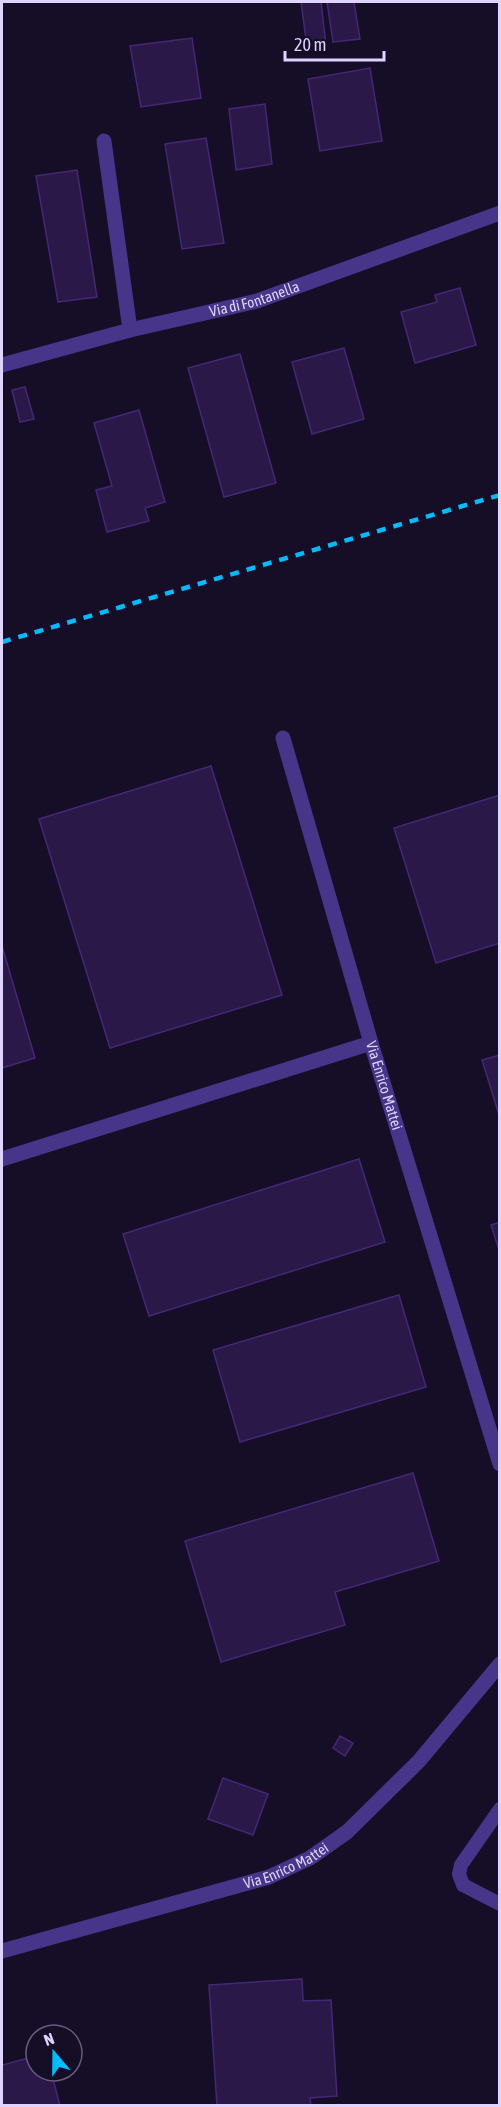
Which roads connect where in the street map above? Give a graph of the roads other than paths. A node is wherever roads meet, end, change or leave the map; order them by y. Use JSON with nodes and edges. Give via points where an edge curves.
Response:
{"nodes":[{"id":1,"x":104,"y":141,"type":"dead end"},
{"id":2,"x":500,"y":213,"type":"edge"},
{"id":3,"x":130,"y":330,"type":"junction"},
{"id":4,"x":2,"y":365,"type":"edge"},
{"id":5,"x":283,"y":738,"type":"dead end"},
{"id":6,"x":371,"y":1043,"type":"junction"},
{"id":7,"x":2,"y":1159,"type":"edge"},
{"id":8,"x":500,"y":1464,"type":"edge"},
{"id":9,"x":500,"y":1664,"type":"edge"},
{"id":10,"x":500,"y":1809,"type":"edge"},
{"id":11,"x":495,"y":1821,"type":"edge"},
{"id":12,"x":500,"y":1904,"type":"edge"},
{"id":13,"x":2,"y":1951,"type":"edge"}],
"edges":[{"from":1,"to":3,"type":"street"},
{"from":2,"to":3,"type":"street","name":"Via di Fontanella","via":[[257,301]]},
{"from":3,"to":4,"type":"street","name":"Via di Fontanella"},
{"from":5,"to":6,"type":"street"},
{"from":6,"to":7,"type":"street","name":"Via Enrico Mattei"},
{"from":6,"to":8,"type":"street","name":"Via Enrico Mattei"},
{"from":9,"to":13,"type":"street","name":"Via Enrico Mattei","via":[[419,1761],[347,1832],[310,1858],[269,1877]]},
{"from":10,"to":11,"type":"lane"},
{"from":11,"to":12,"type":"lane","via":[[461,1865],[459,1874],[463,1885]]}]}
